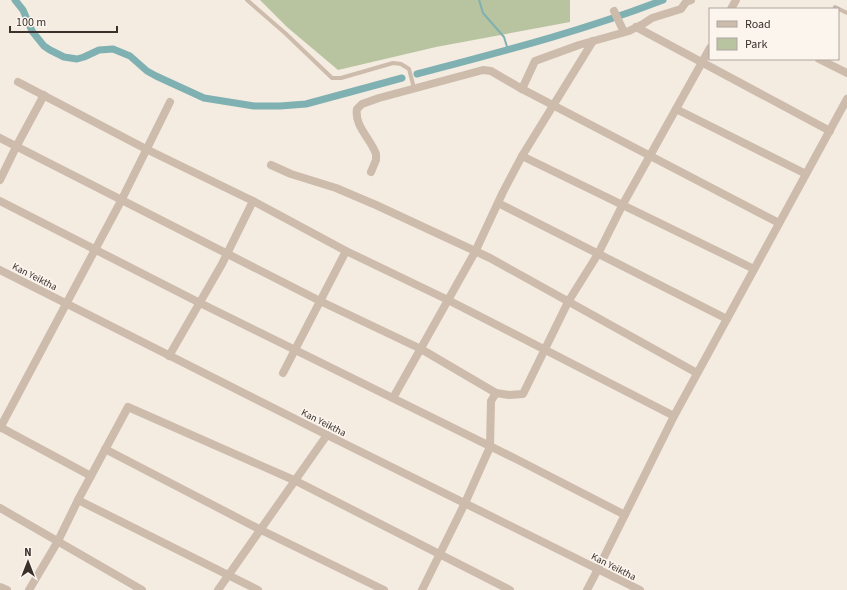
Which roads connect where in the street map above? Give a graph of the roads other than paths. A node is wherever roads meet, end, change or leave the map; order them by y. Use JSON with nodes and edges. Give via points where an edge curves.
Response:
{"nodes":[{"id":1,"x":247,"y":0,"type":"edge"},
{"id":2,"x":691,"y":0,"type":"edge"},
{"id":3,"x":614,"y":11,"type":"dead end"},
{"id":4,"x":636,"y":27,"type":"junction"},
{"id":5,"x":623,"y":29,"type":"junction"},
{"id":6,"x":593,"y":41,"type":"junction"},
{"id":7,"x":709,"y":50,"type":"edge"},
{"id":8,"x":821,"y":60,"type":"edge"},
{"id":9,"x":702,"y":63,"type":"junction"},
{"id":10,"x":847,"y":73,"type":"edge"},
{"id":11,"x":18,"y":82,"type":"dead end"},
{"id":12,"x":414,"y":88,"type":"junction"},
{"id":13,"x":522,"y":89,"type":"junction"},
{"id":14,"x":44,"y":96,"type":"junction"},
{"id":15,"x":847,"y":99,"type":"edge"},
{"id":16,"x":170,"y":102,"type":"dead end"},
{"id":17,"x":553,"y":106,"type":"junction"},
{"id":18,"x":676,"y":109,"type":"junction"},
{"id":19,"x":830,"y":131,"type":"junction"},
{"id":20,"x":0,"y":138,"type":"edge"},
{"id":21,"x":16,"y":147,"type":"junction"},
{"id":22,"x":146,"y":149,"type":"junction"},
{"id":23,"x":522,"y":156,"type":"junction"},
{"id":24,"x":650,"y":156,"type":"junction"},
{"id":25,"x":272,"y":165,"type":"dead end"},
{"id":26,"x":371,"y":172,"type":"dead end"},
{"id":27,"x":806,"y":174,"type":"junction"},
{"id":28,"x":0,"y":180,"type":"edge"},
{"id":29,"x":0,"y":201,"type":"edge"},
{"id":30,"x":121,"y":201,"type":"junction"},
{"id":31,"x":253,"y":201,"type":"junction"},
{"id":32,"x":498,"y":203,"type":"junction"},
{"id":33,"x":623,"y":204,"type":"junction"},
{"id":34,"x":779,"y":223,"type":"junction"},
{"id":35,"x":95,"y":251,"type":"junction"},
{"id":36,"x":346,"y":251,"type":"junction"},
{"id":37,"x":475,"y":252,"type":"junction"},
{"id":38,"x":227,"y":254,"type":"junction"},
{"id":39,"x":598,"y":254,"type":"junction"},
{"id":40,"x":754,"y":269,"type":"junction"},
{"id":41,"x":0,"y":270,"type":"edge"},
{"id":42,"x":448,"y":300,"type":"junction"},
{"id":43,"x":320,"y":301,"type":"junction"},
{"id":44,"x":568,"y":302,"type":"junction"},
{"id":45,"x":66,"y":303,"type":"junction"},
{"id":46,"x":200,"y":303,"type":"junction"},
{"id":47,"x":727,"y":319,"type":"junction"},
{"id":48,"x":421,"y":349,"type":"junction"},
{"id":49,"x":545,"y":349,"type":"junction"},
{"id":50,"x":294,"y":350,"type":"junction"},
{"id":51,"x":169,"y":356,"type":"junction"},
{"id":52,"x":283,"y":372,"type":"dead end"},
{"id":53,"x":698,"y":373,"type":"junction"},
{"id":54,"x":496,"y":393,"type":"junction"},
{"id":55,"x":393,"y":398,"type":"junction"},
{"id":56,"x":674,"y":416,"type":"junction"},
{"id":57,"x":0,"y":428,"type":"edge"},
{"id":58,"x":327,"y":435,"type":"junction"},
{"id":59,"x":490,"y":447,"type":"junction"},
{"id":60,"x":105,"y":449,"type":"junction"},
{"id":61,"x":91,"y":476,"type":"junction"},
{"id":62,"x":296,"y":481,"type":"junction"},
{"id":63,"x":78,"y":500,"type":"junction"},
{"id":64,"x":465,"y":503,"type":"junction"},
{"id":65,"x":0,"y":508,"type":"edge"},
{"id":66,"x":625,"y":515,"type":"junction"},
{"id":67,"x":261,"y":530,"type":"junction"},
{"id":68,"x":58,"y":541,"type":"junction"},
{"id":69,"x":440,"y":554,"type":"junction"},
{"id":70,"x":598,"y":569,"type":"junction"},
{"id":71,"x":229,"y":575,"type":"junction"},
{"id":72,"x":0,"y":587,"type":"edge"},
{"id":73,"x":7,"y":590,"type":"edge"},
{"id":74,"x":30,"y":590,"type":"edge"},
{"id":75,"x":142,"y":590,"type":"edge"},
{"id":76,"x":218,"y":590,"type":"edge"},
{"id":77,"x":258,"y":590,"type":"edge"},
{"id":78,"x":384,"y":590,"type":"edge"},
{"id":79,"x":422,"y":590,"type":"edge"},
{"id":80,"x":510,"y":590,"type":"edge"},
{"id":81,"x":587,"y":590,"type":"edge"},
{"id":82,"x":640,"y":590,"type":"edge"}],
"edges":[{"from":1,"to":12,"type":"lane","via":[[332,78],[393,63],[409,69]]},
{"from":2,"to":4,"type":"street","via":[[681,9],[652,18]]},
{"from":3,"to":5,"type":"street"},
{"from":4,"to":5,"type":"street"},
{"from":4,"to":9,"type":"street"},
{"from":5,"to":6,"type":"street"},
{"from":6,"to":13,"type":"street","via":[[535,61]]},
{"from":6,"to":17,"type":"street"},
{"from":7,"to":9,"type":"street"},
{"from":8,"to":10,"type":"street"},
{"from":9,"to":18,"type":"street"},
{"from":9,"to":19,"type":"street"},
{"from":11,"to":14,"type":"street"},
{"from":12,"to":13,"type":"street","via":[[483,70],[491,71]]},
{"from":12,"to":26,"type":"street","via":[[362,104],[357,109],[359,124],[376,154]]},
{"from":13,"to":17,"type":"street"},
{"from":14,"to":21,"type":"street"},
{"from":14,"to":22,"type":"street"},
{"from":15,"to":19,"type":"street"},
{"from":16,"to":22,"type":"street"},
{"from":17,"to":23,"type":"street"},
{"from":17,"to":24,"type":"street"},
{"from":18,"to":24,"type":"street"},
{"from":18,"to":27,"type":"street"},
{"from":19,"to":27,"type":"street"},
{"from":20,"to":21,"type":"street"},
{"from":21,"to":28,"type":"street"},
{"from":21,"to":30,"type":"street"},
{"from":22,"to":30,"type":"street"},
{"from":22,"to":31,"type":"street"},
{"from":23,"to":32,"type":"street"},
{"from":23,"to":33,"type":"street"},
{"from":24,"to":33,"type":"street"},
{"from":24,"to":34,"type":"street"},
{"from":25,"to":37,"type":"street","via":[[376,205]]},
{"from":27,"to":34,"type":"street"},
{"from":29,"to":35,"type":"street"},
{"from":30,"to":35,"type":"street"},
{"from":30,"to":38,"type":"street"},
{"from":31,"to":36,"type":"street"},
{"from":31,"to":38,"type":"street"},
{"from":32,"to":37,"type":"street"},
{"from":32,"to":39,"type":"street"},
{"from":33,"to":39,"type":"street"},
{"from":33,"to":40,"type":"street"},
{"from":34,"to":40,"type":"street"},
{"from":35,"to":45,"type":"street"},
{"from":35,"to":46,"type":"street"},
{"from":36,"to":42,"type":"street"},
{"from":36,"to":43,"type":"street"},
{"from":37,"to":42,"type":"street"},
{"from":37,"to":44,"type":"street"},
{"from":38,"to":43,"type":"street"},
{"from":38,"to":46,"type":"street"},
{"from":39,"to":44,"type":"street"},
{"from":39,"to":47,"type":"street"},
{"from":40,"to":47,"type":"street"},
{"from":41,"to":45,"type":"street","name":"Kan Yeiktha"},
{"from":42,"to":48,"type":"street"},
{"from":42,"to":49,"type":"street"},
{"from":43,"to":48,"type":"street"},
{"from":43,"to":50,"type":"street"},
{"from":44,"to":49,"type":"street"},
{"from":44,"to":53,"type":"street"},
{"from":45,"to":51,"type":"street","name":"Kan Yeiktha"},
{"from":45,"to":57,"type":"street"},
{"from":46,"to":50,"type":"street"},
{"from":46,"to":51,"type":"street"},
{"from":47,"to":53,"type":"street"},
{"from":48,"to":54,"type":"street"},
{"from":48,"to":55,"type":"street"},
{"from":49,"to":54,"type":"street","via":[[523,394]]},
{"from":49,"to":56,"type":"street"},
{"from":50,"to":52,"type":"street"},
{"from":50,"to":55,"type":"street"},
{"from":51,"to":58,"type":"street","name":"Kan Yeiktha"},
{"from":53,"to":56,"type":"street"},
{"from":54,"to":59,"type":"street","via":[[491,401]]},
{"from":55,"to":59,"type":"street"},
{"from":56,"to":66,"type":"street"},
{"from":57,"to":61,"type":"street"},
{"from":58,"to":62,"type":"street"},
{"from":58,"to":64,"type":"street","name":"Kan Yeiktha"},
{"from":59,"to":64,"type":"street"},
{"from":59,"to":66,"type":"street"},
{"from":60,"to":61,"type":"street"},
{"from":60,"to":62,"type":"street","via":[[128,408]]},
{"from":60,"to":67,"type":"street"},
{"from":61,"to":63,"type":"street"},
{"from":62,"to":67,"type":"street"},
{"from":62,"to":69,"type":"street"},
{"from":63,"to":68,"type":"street"},
{"from":63,"to":71,"type":"street"},
{"from":64,"to":69,"type":"street"},
{"from":64,"to":70,"type":"street","name":"Kan Yeiktha"},
{"from":65,"to":68,"type":"street"},
{"from":66,"to":70,"type":"street"},
{"from":67,"to":71,"type":"street"},
{"from":67,"to":78,"type":"street"},
{"from":68,"to":74,"type":"street"},
{"from":68,"to":75,"type":"street"},
{"from":69,"to":79,"type":"street"},
{"from":69,"to":80,"type":"street"},
{"from":70,"to":81,"type":"street"},
{"from":70,"to":82,"type":"street","name":"Kan Yeiktha"},
{"from":71,"to":76,"type":"street"},
{"from":71,"to":77,"type":"street"},
{"from":72,"to":73,"type":"street"}]}
